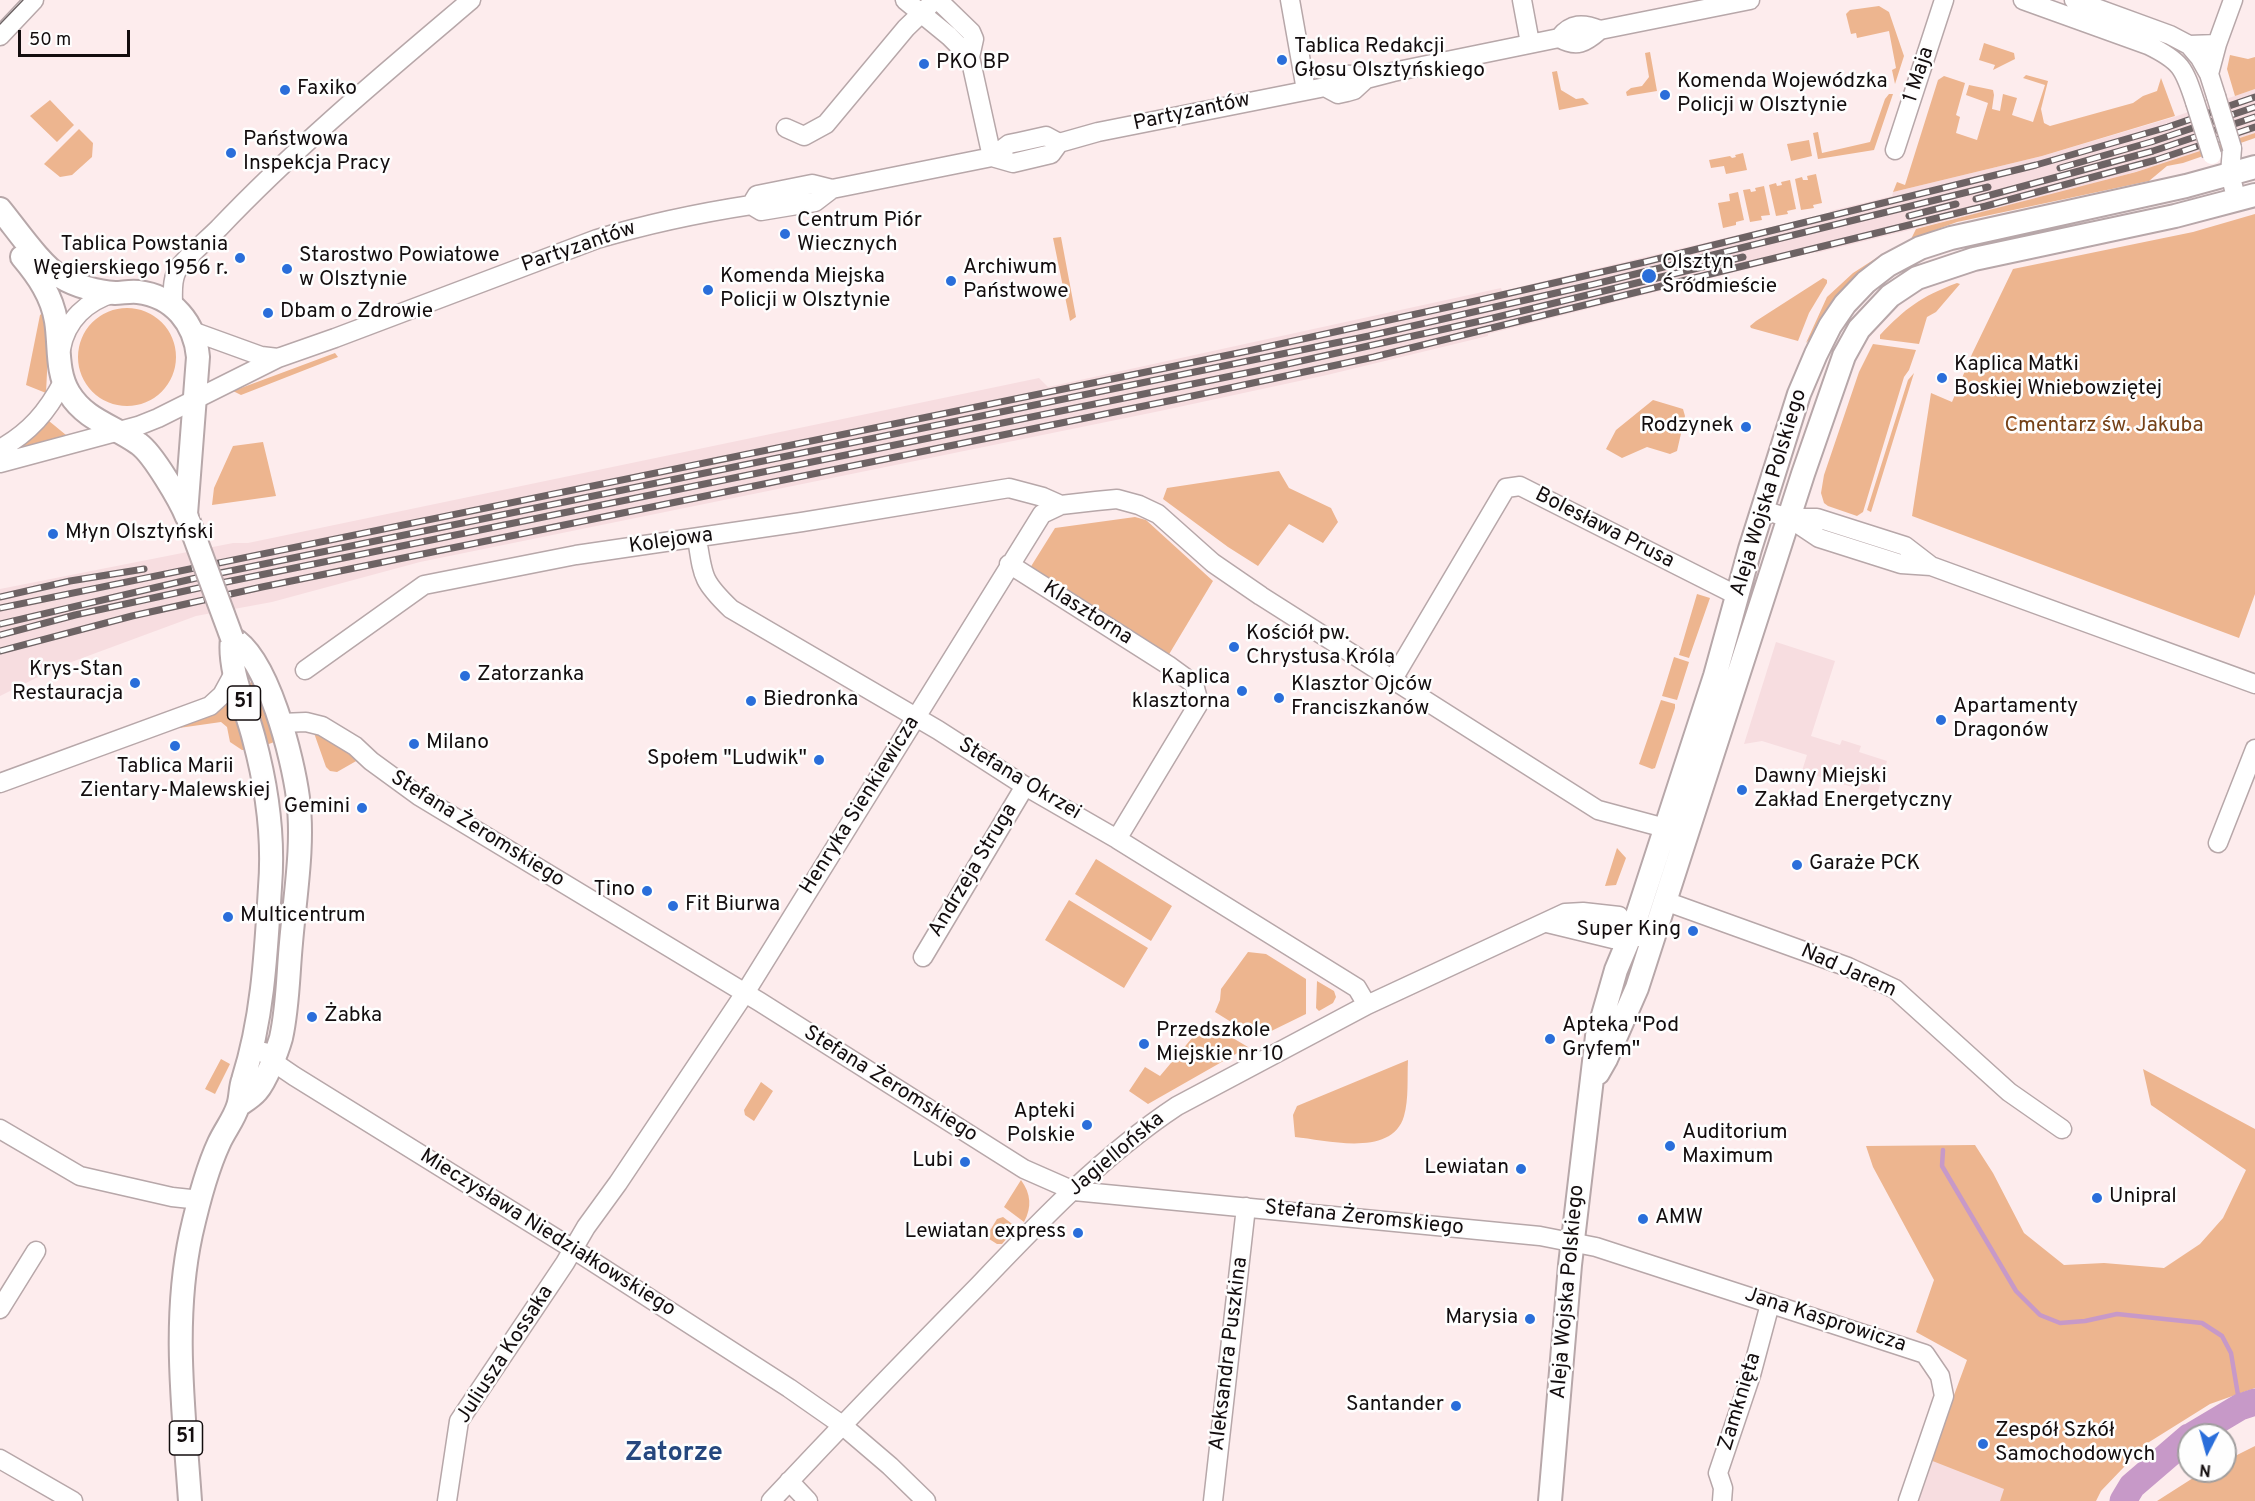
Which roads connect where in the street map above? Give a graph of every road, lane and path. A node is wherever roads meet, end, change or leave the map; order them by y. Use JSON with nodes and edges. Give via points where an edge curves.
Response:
{"nodes":[{"id":1,"x":34,"y":0,"type":"edge"},
{"id":2,"x":471,"y":0,"type":"edge"},
{"id":3,"x":905,"y":0,"type":"edge"},
{"id":4,"x":937,"y":0,"type":"edge"},
{"id":5,"x":1290,"y":0,"type":"edge"},
{"id":6,"x":1522,"y":0,"type":"edge"},
{"id":7,"x":1750,"y":0,"type":"edge"},
{"id":8,"x":1944,"y":0,"type":"edge"},
{"id":9,"x":2023,"y":0,"type":"edge"},
{"id":10,"x":2074,"y":0,"type":"edge"},
{"id":11,"x":2233,"y":0,"type":"edge"},
{"id":12,"x":921,"y":13,"type":"junction"},
{"id":13,"x":0,"y":36,"type":"edge"},
{"id":14,"x":1530,"y":44,"type":"junction"},
{"id":15,"x":2217,"y":44,"type":"junction"},
{"id":16,"x":2189,"y":45,"type":"junction"},
{"id":17,"x":970,"y":57,"type":"junction"},
{"id":18,"x":2209,"y":74,"type":"junction"},
{"id":19,"x":1306,"y":90,"type":"junction"},
{"id":20,"x":786,"y":128,"type":"dead end"},
{"id":21,"x":1895,"y":150,"type":"dead end"},
{"id":22,"x":992,"y":157,"type":"junction"},
{"id":23,"x":2255,"y":167,"type":"edge"},
{"id":24,"x":2230,"y":174,"type":"junction"},
{"id":25,"x":2246,"y":198,"type":"edge"},
{"id":26,"x":0,"y":208,"type":"edge"},
{"id":27,"x":0,"y":230,"type":"edge"},
{"id":28,"x":114,"y":293,"type":"junction"},
{"id":29,"x":173,"y":306,"type":"junction"},
{"id":30,"x":192,"y":331,"type":"junction"},
{"id":31,"x":60,"y":357,"type":"junction"},
{"id":32,"x":278,"y":358,"type":"junction"},
{"id":33,"x":63,"y":382,"type":"junction"},
{"id":34,"x":195,"y":400,"type":"junction"},
{"id":35,"x":117,"y":431,"type":"junction"},
{"id":36,"x":0,"y":449,"type":"edge"},
{"id":37,"x":0,"y":463,"type":"edge"},
{"id":38,"x":1061,"y":505,"type":"junction"},
{"id":39,"x":1763,"y":510,"type":"junction"},
{"id":40,"x":188,"y":518,"type":"junction"},
{"id":41,"x":1789,"y":518,"type":"junction"},
{"id":42,"x":697,"y":538,"type":"junction"},
{"id":43,"x":1009,"y":564,"type":"junction"},
{"id":44,"x":1738,"y":596,"type":"junction"},
{"id":45,"x":232,"y":638,"type":"junction"},
{"id":46,"x":305,"y":670,"type":"dead end"},
{"id":47,"x":234,"y":673,"type":"junction"},
{"id":48,"x":1393,"y":680,"type":"junction"},
{"id":49,"x":2255,"y":684,"type":"edge"},
{"id":50,"x":916,"y":719,"type":"junction"},
{"id":51,"x":281,"y":723,"type":"junction"},
{"id":52,"x":2255,"y":749,"type":"edge"},
{"id":53,"x":0,"y":783,"type":"edge"},
{"id":54,"x":1025,"y":786,"type":"junction"},
{"id":55,"x":1665,"y":828,"type":"junction"},
{"id":56,"x":1117,"y":839,"type":"junction"},
{"id":57,"x":2218,"y":843,"type":"dead end"},
{"id":58,"x":1665,"y":902,"type":"junction"},
{"id":59,"x":1631,"y":934,"type":"junction"},
{"id":60,"x":1652,"y":941,"type":"junction"},
{"id":61,"x":923,"y":957,"type":"dead end"},
{"id":62,"x":745,"y":993,"type":"junction"},
{"id":63,"x":1367,"y":1005,"type":"junction"},
{"id":64,"x":255,"y":1042,"type":"junction"},
{"id":65,"x":272,"y":1061,"type":"junction"},
{"id":66,"x":1592,"y":1083,"type":"junction"},
{"id":67,"x":239,"y":1105,"type":"junction"},
{"id":68,"x":0,"y":1129,"type":"edge"},
{"id":69,"x":2062,"y":1129,"type":"dead end"},
{"id":70,"x":1074,"y":1191,"type":"junction"},
{"id":71,"x":200,"y":1200,"type":"junction"},
{"id":72,"x":1246,"y":1207,"type":"junction"},
{"id":73,"x":1572,"y":1244,"type":"junction"},
{"id":74,"x":573,"y":1249,"type":"junction"},
{"id":75,"x":36,"y":1251,"type":"dead end"},
{"id":76,"x":1770,"y":1304,"type":"junction"},
{"id":77,"x":0,"y":1309,"type":"edge"},
{"id":78,"x":842,"y":1425,"type":"junction"},
{"id":79,"x":0,"y":1459,"type":"edge"},
{"id":80,"x":789,"y":1481,"type":"junction"},
{"id":81,"x":72,"y":1501,"type":"edge"},
{"id":82,"x":190,"y":1501,"type":"edge"},
{"id":83,"x":447,"y":1501,"type":"edge"},
{"id":84,"x":771,"y":1501,"type":"edge"},
{"id":85,"x":808,"y":1501,"type":"edge"},
{"id":86,"x":926,"y":1501,"type":"edge"},
{"id":87,"x":1213,"y":1501,"type":"edge"},
{"id":88,"x":1550,"y":1501,"type":"edge"},
{"id":89,"x":1722,"y":1501,"type":"edge"},
{"id":90,"x":1908,"y":1501,"type":"edge"}],
"edges":[{"from":1,"to":13,"type":"street"},
{"from":2,"to":29,"type":"street","via":[[242,202],[179,267]]},
{"from":3,"to":12,"type":"street"},
{"from":4,"to":12,"type":"street"},
{"from":4,"to":17,"type":"street","via":[[971,32],[974,39]]},
{"from":5,"to":19,"type":"street"},
{"from":6,"to":14,"type":"street"},
{"from":7,"to":14,"type":"street","name":"Partyzantów","via":[[1600,30],[1580,43],[1570,44],[1559,38]]},
{"from":8,"to":21,"type":"street","name":"1 Maja"},
{"from":9,"to":24,"type":"street","bridge":true,"via":[[2140,42],[2178,63],[2187,77],[2212,155]]},
{"from":10,"to":16,"type":"street"},
{"from":11,"to":15,"type":"street"},
{"from":12,"to":17,"type":"street"},
{"from":12,"to":20,"type":"street","via":[[823,126],[804,136]]},
{"from":14,"to":19,"type":"street","name":"Partyzantów","via":[[1366,79],[1343,75],[1325,87]]},
{"from":15,"to":16,"type":"street"},
{"from":15,"to":18,"type":"street"},
{"from":16,"to":18,"type":"street"},
{"from":17,"to":22,"type":"street"},
{"from":18,"to":24,"type":"street","bridge":true,"via":[[2232,148]]},
{"from":19,"to":22,"type":"street","name":"Partyzantów","via":[[1059,142],[1046,136],[1009,144]]},
{"from":22,"to":32,"type":"street","name":"Partyzantów","via":[[832,189],[815,202],[795,207],[761,211],[751,205],[637,227]]},
{"from":23,"to":24,"type":"main road","name":"Aleja Wojska Polskiego"},
{"from":24,"to":25,"type":"street"},
{"from":24,"to":39,"type":"main road","name":"Aleja Wojska Polskiego","via":[[1951,238],[1920,248],[1888,265],[1845,304],[1830,326],[1800,394]]},
{"from":25,"to":41,"type":"main road","name":"Aleja Wojska Polskiego","via":[[1974,259],[1917,278],[1890,296],[1859,328],[1844,356]]},
{"from":26,"to":28,"type":"main road","number":"51","via":[[58,276]]},
{"from":27,"to":31,"type":"main road","number":"51","via":[[51,301]]},
{"from":28,"to":29,"type":"main road","number":"51","via":[[145,293]]},
{"from":28,"to":31,"type":"street","via":[[93,301],[76,315],[65,335]]},
{"from":29,"to":30,"type":"main road","number":"51"},
{"from":30,"to":32,"type":"street","via":[[261,356]]},
{"from":30,"to":34,"type":"main road","number":"51","via":[[198,357]]},
{"from":31,"to":33,"type":"main road","number":"51"},
{"from":32,"to":34,"type":"street","name":"Partyzantów"},
{"from":33,"to":35,"type":"main road","number":"51","via":[[84,413]]},
{"from":33,"to":36,"type":"street","via":[[38,421]]},
{"from":34,"to":35,"type":"street","via":[[158,418]]},
{"from":34,"to":40,"type":"main road","number":"51"},
{"from":35,"to":37,"type":"street"},
{"from":35,"to":40,"type":"main road","number":"51","via":[[148,452]]},
{"from":38,"to":42,"type":"street","name":"Kolejowa","via":[[1009,488]]},
{"from":38,"to":43,"type":"street","name":"Henryka Sienkiewicza","via":[[1042,514]]},
{"from":38,"to":48,"type":"street","name":"Henryka Sienkiewicza","via":[[1117,499],[1158,514],[1213,563]]},
{"from":39,"to":41,"type":"street"},
{"from":39,"to":44,"type":"main road","name":"Aleja Wojska Polskiego"},
{"from":40,"to":45,"type":"main road","number":"51","bridge":true},
{"from":41,"to":49,"type":"street","via":[[1819,538],[1901,564],[1931,566]]},
{"from":41,"to":58,"type":"main road","name":"Aleja Wojska Polskiego"},
{"from":42,"to":46,"type":"street","name":"Kolejowa","via":[[576,555],[424,585]]},
{"from":42,"to":50,"type":"street","name":"Stefana Okrzei","via":[[702,573],[712,591],[731,609]]},
{"from":43,"to":50,"type":"street","name":"Henryka Sienkiewicza"},
{"from":43,"to":56,"type":"street","name":"Klasztorna","via":[[1194,684],[1199,703]]},
{"from":44,"to":48,"type":"street","name":"Bolesława Prusa","via":[[1520,486],[1506,488]]},
{"from":44,"to":55,"type":"main road","name":"Aleja Wojska Polskiego"},
{"from":45,"to":47,"type":"main road","number":"51"},
{"from":45,"to":51,"type":"main road","number":"51","via":[[246,648],[255,663]]},
{"from":47,"to":53,"type":"street","via":[[222,695],[210,706]]},
{"from":47,"to":64,"type":"main road","number":"51","via":[[261,768],[272,855]]},
{"from":48,"to":55,"type":"street","via":[[1599,810]]},
{"from":50,"to":54,"type":"street","name":"Stefana Okrzei"},
{"from":50,"to":62,"type":"street","name":"Henryka Sienkiewicza"},
{"from":51,"to":62,"type":"street","name":"Stefana Żeromskiego","via":[[322,726],[355,746],[419,796]]},
{"from":51,"to":65,"type":"main road","number":"51","via":[[298,799],[300,843],[285,1009],[281,1038]]},
{"from":52,"to":57,"type":"street"},
{"from":54,"to":56,"type":"street","name":"Stefana Okrzei"},
{"from":54,"to":61,"type":"street","name":"Andrzeja Struga"},
{"from":55,"to":59,"type":"main road","name":"Aleja Wojska Polskiego"},
{"from":56,"to":63,"type":"street","name":"Stefana Okrzei","via":[[1357,988]]},
{"from":58,"to":60,"type":"main road","name":"Aleja Wojska Polskiego"},
{"from":58,"to":69,"type":"street","name":"Nad Jarem","via":[[1848,968],[1895,989],[2009,1092]]},
{"from":59,"to":60,"type":"street","name":"Jagiellońska"},
{"from":59,"to":63,"type":"street","name":"Jagiellońska","via":[[1613,939],[1547,923]]},
{"from":59,"to":66,"type":"main road","name":"Aleja Wojska Polskiego","via":[[1597,1036]]},
{"from":60,"to":66,"type":"main road","name":"Aleja Wojska Polskiego","via":[[1637,988]]},
{"from":62,"to":70,"type":"street","name":"Stefana Żeromskiego","via":[[1024,1169]]},
{"from":62,"to":74,"type":"street","name":"Henryka Sienkiewicza"},
{"from":63,"to":70,"type":"street","name":"Jagiellońska","via":[[1177,1106]]},
{"from":64,"to":65,"type":"street","name":"Mieczysława Niedziałkowskiego"},
{"from":64,"to":67,"type":"main road","number":"51"},
{"from":65,"to":67,"type":"main road","number":"51","via":[[259,1089]]},
{"from":65,"to":74,"type":"street","name":"Mieczysława Niedziałkowskiego"},
{"from":66,"to":73,"type":"main road","name":"Aleja Wojska Polskiego"},
{"from":67,"to":71,"type":"main road","number":"51","via":[[219,1143]]},
{"from":68,"to":71,"type":"street","via":[[80,1176]]},
{"from":70,"to":72,"type":"street","name":"Stefana Żeromskiego"},
{"from":70,"to":78,"type":"street","name":"Jagiellońska"},
{"from":71,"to":82,"type":"main road","number":"51","via":[[186,1261],[180,1350]]},
{"from":72,"to":73,"type":"street","name":"Stefana Żeromskiego","via":[[1540,1236]]},
{"from":72,"to":87,"type":"street","name":"Aleksandra Puszkina"},
{"from":73,"to":76,"type":"street","name":"Jana Kasprowicza","via":[[1596,1247]]},
{"from":73,"to":88,"type":"main road","name":"Aleja Wojska Polskiego"},
{"from":74,"to":78,"type":"street","name":"Mieczysława Niedziałkowskiego"},
{"from":74,"to":83,"type":"street","name":"Juliusza Kossaka","via":[[459,1421]]},
{"from":75,"to":77,"type":"street"},
{"from":76,"to":89,"type":"street","name":"Zamknięta","via":[[1718,1473]]},
{"from":76,"to":90,"type":"street","name":"Jana Kasprowicza","via":[[1925,1354],[1935,1366],[1944,1396]]},
{"from":78,"to":80,"type":"street","name":"Jagiellońska"},
{"from":78,"to":86,"type":"street","name":"Mieczysława Niedziałkowskiego"},
{"from":79,"to":81,"type":"street"},
{"from":80,"to":84,"type":"street","name":"Jagiellońska"},
{"from":80,"to":85,"type":"street"}]}
